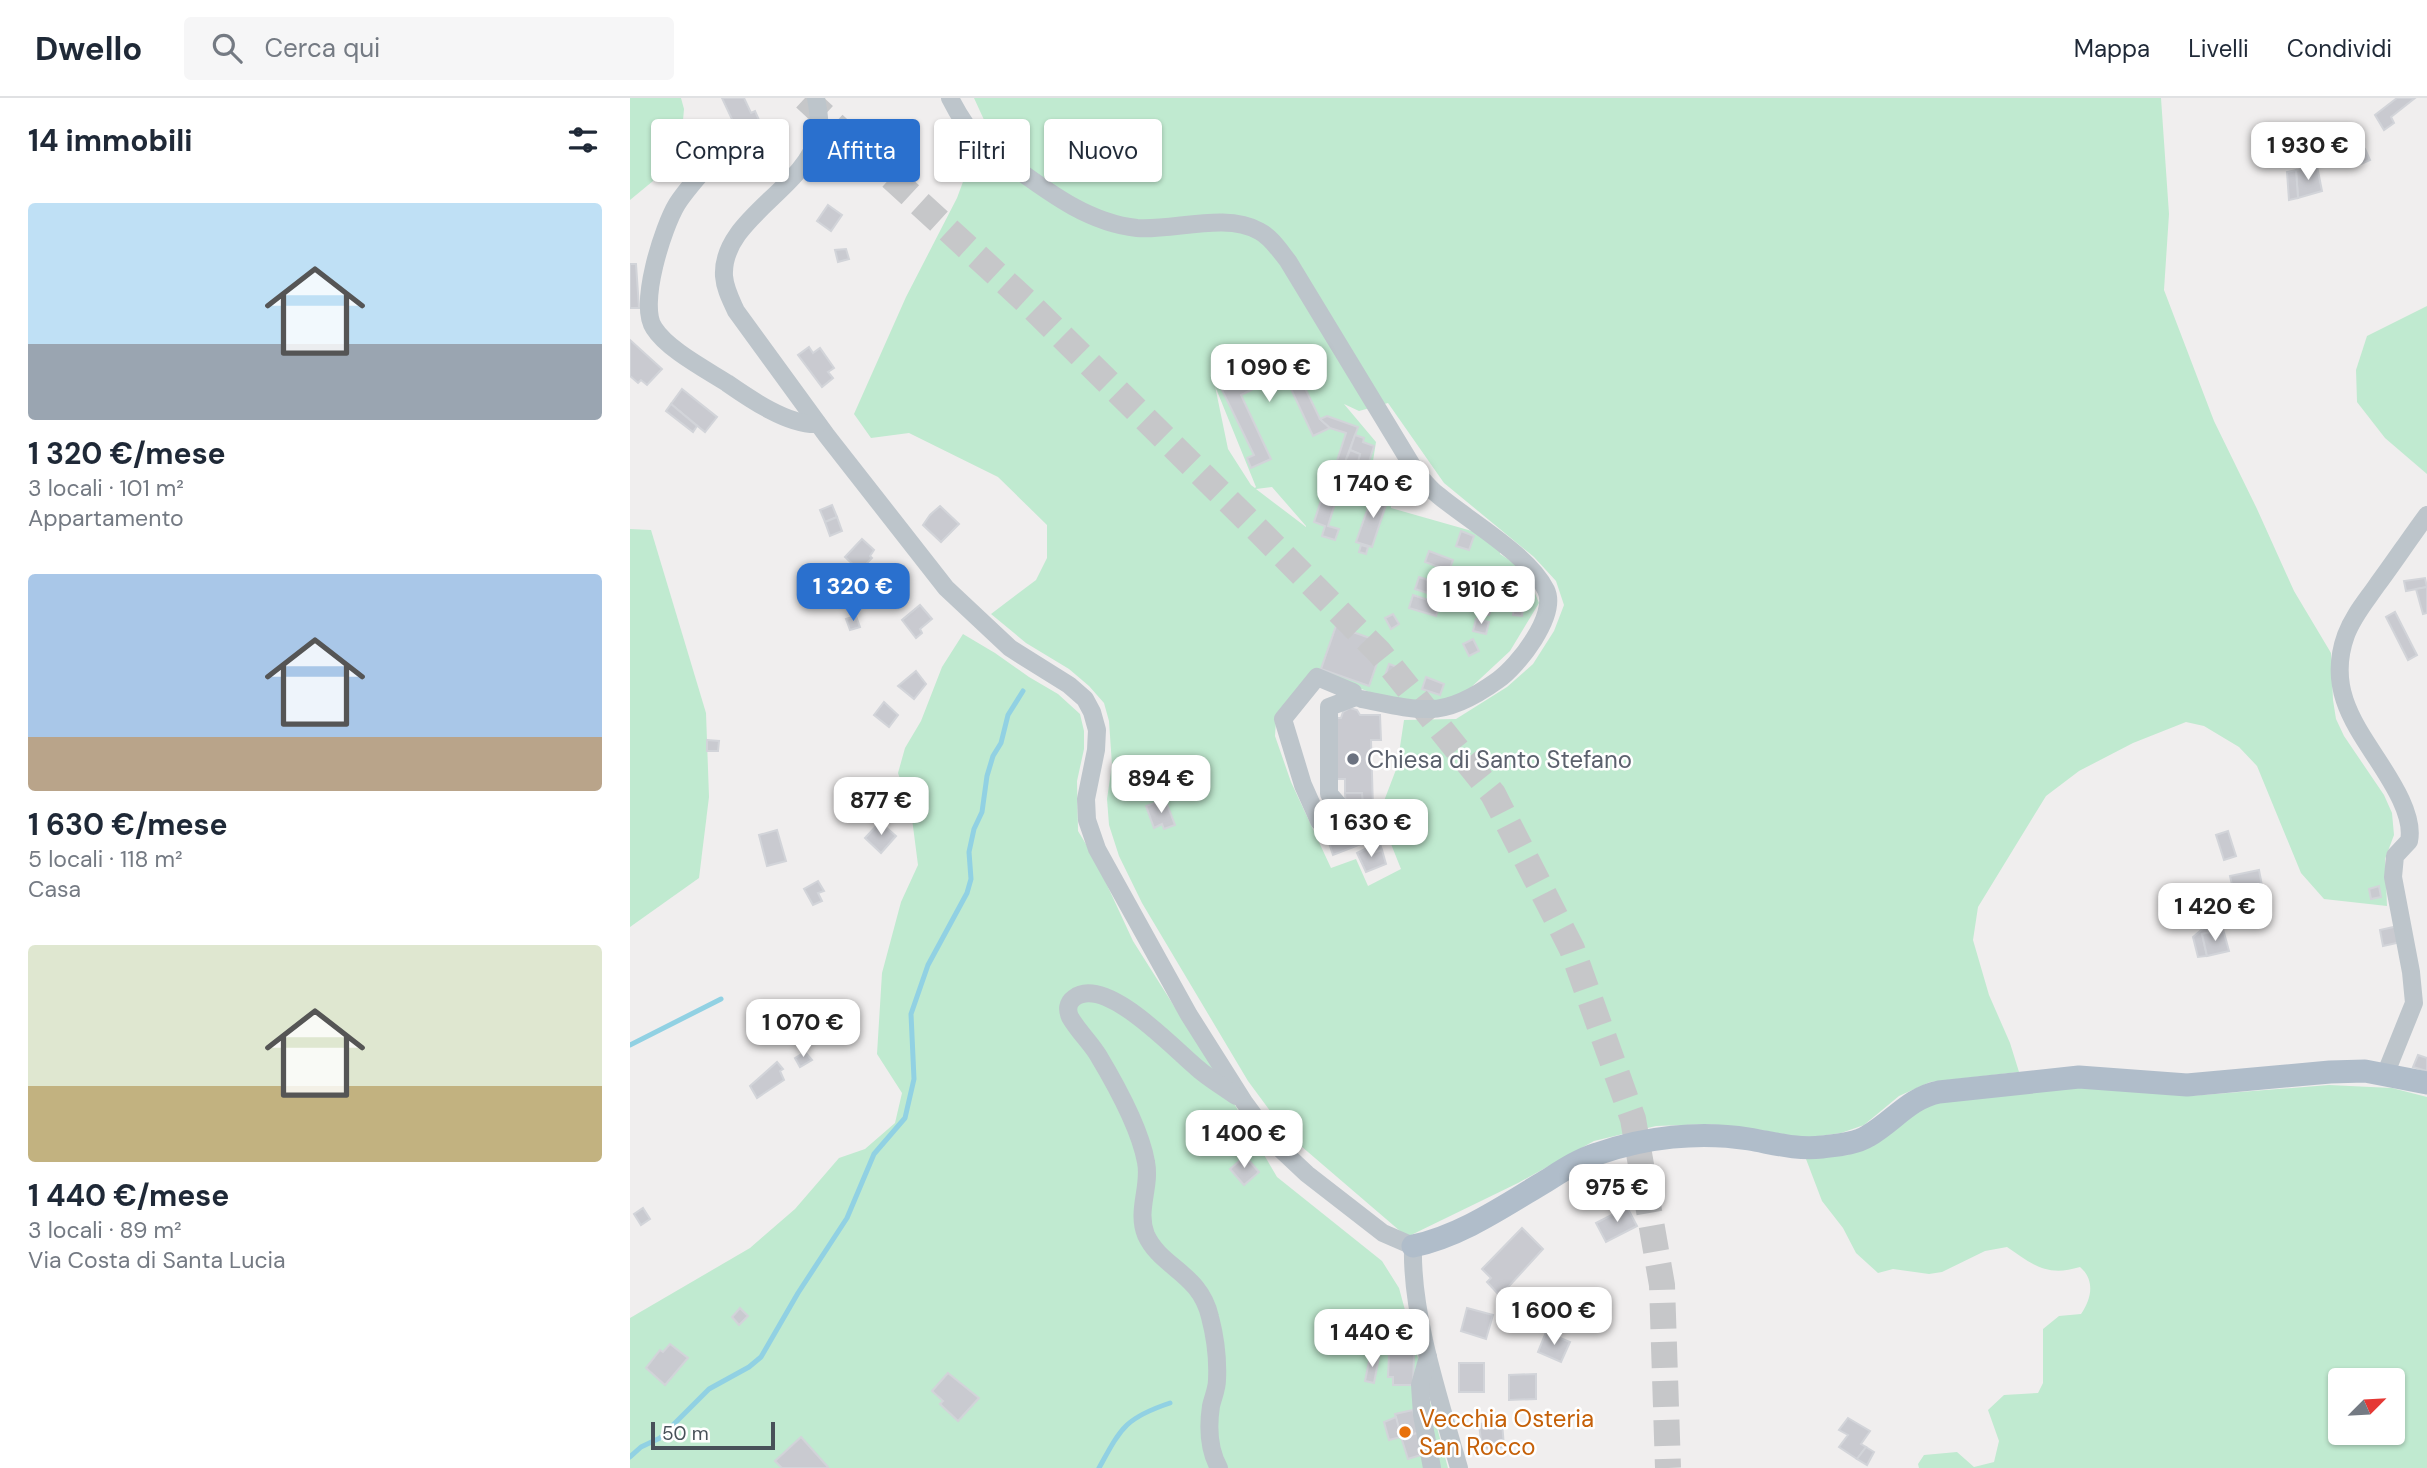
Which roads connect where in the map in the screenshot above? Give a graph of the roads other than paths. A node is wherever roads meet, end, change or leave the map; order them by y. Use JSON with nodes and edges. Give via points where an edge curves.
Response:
{"nodes":[{"id":1,"x":816,"y":98,"type":"edge"},
{"id":2,"x":950,"y":98,"type":"edge"},
{"id":3,"x":696,"y":182,"type":"edge"},
{"id":4,"x":818,"y":424,"type":"junction"},
{"id":5,"x":2427,"y":515,"type":"edge"},
{"id":6,"x":1357,"y":696,"type":"junction"},
{"id":7,"x":2385,"y":1075,"type":"junction"},
{"id":8,"x":2427,"y":1083,"type":"edge"},
{"id":9,"x":1244,"y":1102,"type":"junction"},
{"id":10,"x":1413,"y":1246,"type":"junction"},
{"id":11,"x":1428,"y":1357,"type":"junction"},
{"id":12,"x":1219,"y":1468,"type":"edge"},
{"id":13,"x":1432,"y":1468,"type":"edge"},
{"id":14,"x":1460,"y":1468,"type":"edge"}],
"edges":[{"from":1,"to":4,"type":"street","via":[[819,123],[812,151],[733,242],[724,268],[726,289],[736,311]]},
{"from":2,"to":6,"type":"street","via":[[979,141],[1052,196],[1079,209],[1138,228],[1209,224],[1258,230],[1288,261],[1416,472],[1436,494],[1519,558],[1546,591],[1549,607],[1540,629],[1519,660],[1487,687],[1451,705],[1430,709]]},
{"from":3,"to":4,"type":"street","via":[[667,225],[651,282],[652,327],[742,393],[792,420]]},
{"from":4,"to":9,"type":"street","via":[[946,588],[1010,648],[1069,685],[1089,705],[1097,730],[1087,820],[1097,849],[1189,1015]]},
{"from":5,"to":7,"type":"street","via":[[2357,614],[2346,636],[2340,677],[2349,715],[2393,783],[2409,823],[2409,841],[2395,856],[2393,877],[2414,1003]]},
{"from":6,"to":6,"type":"street","via":[[1317,677],[1283,719],[1319,821],[1328,821],[1342,809],[1329,794],[1329,707]]},
{"from":7,"to":8,"type":"main road"},
{"from":7,"to":10,"type":"main road","via":[[2330,1072],[2187,1085],[2079,1077],[2041,1080],[1928,1094],[1867,1137],[1820,1147],[1712,1136],[1667,1138],[1596,1154],[1462,1229]]},
{"from":9,"to":10,"type":"street","via":[[1275,1143],[1307,1174],[1383,1233]]},
{"from":9,"to":12,"type":"street","via":[[1129,1010],[1099,994],[1079,995],[1070,1002],[1070,1017],[1098,1055],[1146,1159],[1148,1178],[1142,1208],[1147,1235],[1159,1255],[1190,1279],[1210,1315],[1217,1368],[1210,1436]]},
{"from":10,"to":11,"type":"street","via":[[1414,1282]]},
{"from":11,"to":13,"type":"street","via":[[1420,1385]]},
{"from":11,"to":14,"type":"street"}]}
